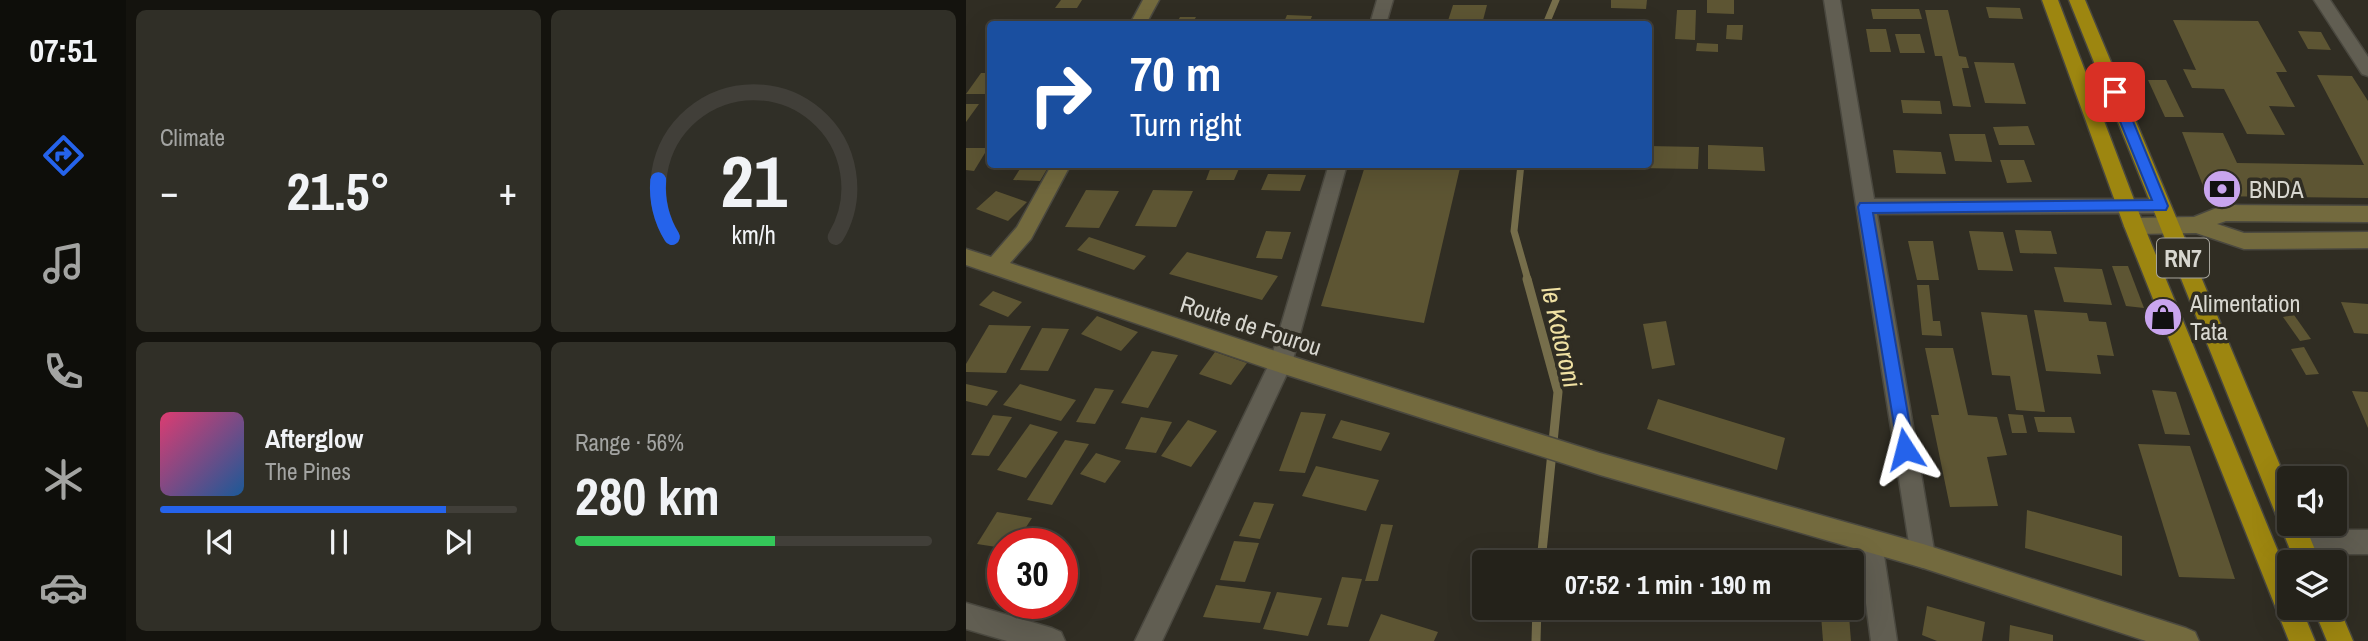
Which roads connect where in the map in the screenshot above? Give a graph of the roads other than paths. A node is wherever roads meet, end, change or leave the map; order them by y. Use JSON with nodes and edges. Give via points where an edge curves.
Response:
{"nodes":[{"id":1,"x":1151,"y":0,"type":"edge"},
{"id":2,"x":1385,"y":0,"type":"edge"},
{"id":3,"x":1832,"y":0,"type":"edge"},
{"id":4,"x":2050,"y":0,"type":"edge"},
{"id":5,"x":2077,"y":0,"type":"edge"},
{"id":6,"x":2322,"y":0,"type":"edge"},
{"id":7,"x":1140,"y":21,"type":"edge"},
{"id":8,"x":1379,"y":21,"type":"edge"},
{"id":9,"x":2368,"y":70,"type":"edge"},
{"id":10,"x":1060,"y":168,"type":"edge"},
{"id":11,"x":1337,"y":168,"type":"edge"},
{"id":12,"x":2126,"y":205,"type":"junction"},
{"id":13,"x":2161,"y":206,"type":"junction"},
{"id":14,"x":1865,"y":207,"type":"junction"},
{"id":15,"x":2368,"y":214,"type":"edge"},
{"id":16,"x":2170,"y":225,"type":"junction"},
{"id":17,"x":2196,"y":225,"type":"junction"},
{"id":18,"x":2134,"y":226,"type":"junction"},
{"id":19,"x":2368,"y":240,"type":"edge"},
{"id":20,"x":967,"y":258,"type":"edge"},
{"id":21,"x":995,"y":267,"type":"junction"},
{"id":22,"x":1281,"y":363,"type":"junction"},
{"id":23,"x":2277,"y":487,"type":"edge"},
{"id":24,"x":1870,"y":542,"type":"junction"},
{"id":25,"x":2300,"y":542,"type":"edge"},
{"id":26,"x":2368,"y":542,"type":"edge"},
{"id":27,"x":1923,"y":556,"type":"junction"},
{"id":28,"x":966,"y":616,"type":"edge"},
{"id":29,"x":2331,"y":620,"type":"edge"},
{"id":30,"x":1052,"y":641,"type":"edge"},
{"id":31,"x":1148,"y":641,"type":"edge"},
{"id":32,"x":1884,"y":641,"type":"edge"},
{"id":33,"x":2186,"y":641,"type":"edge"},
{"id":34,"x":2302,"y":641,"type":"edge"},
{"id":35,"x":2340,"y":641,"type":"edge"}],
"edges":[{"from":1,"to":7,"type":"main road"},
{"from":2,"to":8,"type":"street"},
{"from":3,"to":14,"type":"street"},
{"from":4,"to":12,"type":"highway","number":"RN7"},
{"from":5,"to":13,"type":"highway","number":"RN7"},
{"from":6,"to":9,"type":"street"},
{"from":10,"to":21,"type":"main road","via":[[1024,233]]},
{"from":11,"to":22,"type":"street"},
{"from":12,"to":13,"type":"street"},
{"from":12,"to":14,"type":"street"},
{"from":12,"to":18,"type":"highway","number":"RN7"},
{"from":13,"to":16,"type":"highway","number":"RN7"},
{"from":14,"to":27,"type":"street"},
{"from":15,"to":17,"type":"main road","via":[[2224,213]]},
{"from":16,"to":17,"type":"main road"},
{"from":16,"to":18,"type":"main road"},
{"from":16,"to":23,"type":"highway","number":"RN7"},
{"from":17,"to":19,"type":"main road","via":[[2244,241]]},
{"from":18,"to":34,"type":"highway","number":"RN7"},
{"from":20,"to":21,"type":"main road","name":"Route de Fourou"},
{"from":21,"to":22,"type":"main road","name":"Route de Fourou"},
{"from":22,"to":24,"type":"main road","name":"Route de Fourou","via":[[1600,464]]},
{"from":22,"to":31,"type":"street"},
{"from":24,"to":27,"type":"main road","name":"Route de Fourou"},
{"from":24,"to":32,"type":"street"},
{"from":25,"to":26,"type":"street"},
{"from":27,"to":33,"type":"main road","name":"Route de Fourou"},
{"from":28,"to":30,"type":"street"},
{"from":29,"to":35,"type":"highway"}]}
